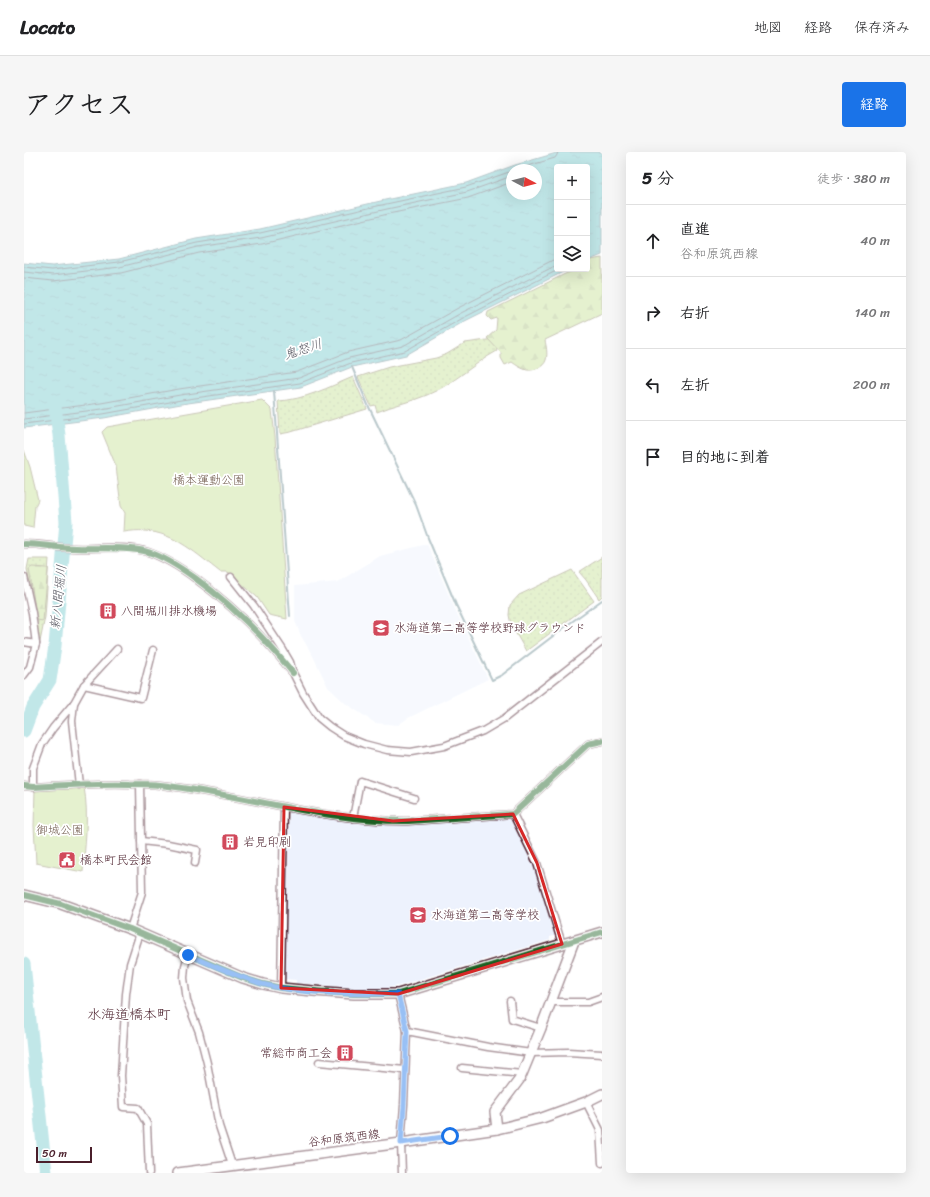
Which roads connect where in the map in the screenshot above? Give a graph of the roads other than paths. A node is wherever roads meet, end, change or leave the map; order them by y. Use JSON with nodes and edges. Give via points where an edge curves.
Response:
{"nodes":[{"id":1,"x":24,"y":544,"type":"edge"},
{"id":2,"x":24,"y":577,"type":"edge"},
{"id":3,"x":231,"y":577,"type":"dead end"},
{"id":4,"x":24,"y":642,"type":"edge"},
{"id":5,"x":602,"y":642,"type":"edge"},
{"id":6,"x":36,"y":644,"type":"junction"},
{"id":7,"x":117,"y":649,"type":"dead end"},
{"id":8,"x":153,"y":650,"type":"dead end"},
{"id":9,"x":293,"y":673,"type":"junction"},
{"id":10,"x":24,"y":675,"type":"edge"},
{"id":11,"x":84,"y":685,"type":"junction"},
{"id":12,"x":74,"y":703,"type":"junction"},
{"id":13,"x":602,"y":741,"type":"edge"},
{"id":14,"x":79,"y":784,"type":"junction"},
{"id":15,"x":140,"y":784,"type":"junction"},
{"id":16,"x":29,"y":786,"type":"edge"},
{"id":17,"x":414,"y":798,"type":"dead end"},
{"id":18,"x":284,"y":807,"type":"junction"},
{"id":19,"x":513,"y":814,"type":"junction"},
{"id":20,"x":353,"y":818,"type":"junction"},
{"id":21,"x":141,"y":841,"type":"junction"},
{"id":22,"x":195,"y":863,"type":"dead end"},
{"id":23,"x":24,"y":895,"type":"edge"},
{"id":24,"x":130,"y":929,"type":"junction"},
{"id":25,"x":602,"y":932,"type":"edge"},
{"id":26,"x":140,"y":933,"type":"junction"},
{"id":27,"x":574,"y":941,"type":"junction"},
{"id":28,"x":562,"y":944,"type":"junction"},
{"id":29,"x":188,"y":955,"type":"junction"},
{"id":30,"x":281,"y":988,"type":"junction"},
{"id":31,"x":398,"y":994,"type":"junction"},
{"id":32,"x":602,"y":997,"type":"edge"},
{"id":33,"x":510,"y":1001,"type":"dead end"},
{"id":34,"x":551,"y":1002,"type":"junction"},
{"id":35,"x":541,"y":1028,"type":"junction"},
{"id":36,"x":407,"y":1031,"type":"junction"},
{"id":37,"x":531,"y":1053,"type":"junction"},
{"id":38,"x":602,"y":1054,"type":"edge"},
{"id":39,"x":320,"y":1062,"type":"dead end"},
{"id":40,"x":462,"y":1068,"type":"dead end"},
{"id":41,"x":405,"y":1070,"type":"junction"},
{"id":42,"x":522,"y":1074,"type":"junction"},
{"id":43,"x":602,"y":1094,"type":"edge"},
{"id":44,"x":586,"y":1102,"type":"junction"},
{"id":45,"x":497,"y":1129,"type":"junction"},
{"id":46,"x":601,"y":1130,"type":"edge"},
{"id":47,"x":401,"y":1143,"type":"junction"},
{"id":48,"x":602,"y":1163,"type":"edge"},
{"id":49,"x":232,"y":1166,"type":"junction"},
{"id":50,"x":149,"y":1173,"type":"edge"},
{"id":51,"x":178,"y":1173,"type":"edge"},
{"id":52,"x":402,"y":1173,"type":"edge"}],
"edges":[{"from":1,"to":9,"type":"street","via":[[133,550],[161,557],[212,590],[238,613]]},
{"from":2,"to":6,"type":"street"},
{"from":3,"to":9,"type":"street","via":[[283,650]]},
{"from":4,"to":6,"type":"street"},
{"from":5,"to":9,"type":"street","via":[[505,718],[488,728],[444,746],[411,752],[387,750],[364,744],[330,727],[319,718]]},
{"from":6,"to":10,"type":"street","via":[[30,667]]},
{"from":7,"to":11,"type":"street"},
{"from":8,"to":11,"type":"street","via":[[141,698]]},
{"from":11,"to":12,"type":"street"},
{"from":12,"to":14,"type":"street","via":[[72,721]]},
{"from":12,"to":16,"type":"street","via":[[42,744]]},
{"from":13,"to":19,"type":"street","via":[[588,744]]},
{"from":14,"to":15,"type":"street"},
{"from":14,"to":16,"type":"street"},
{"from":15,"to":18,"type":"street","via":[[159,784],[219,793]]},
{"from":15,"to":21,"type":"street"},
{"from":17,"to":20,"type":"street","via":[[360,782]]},
{"from":18,"to":20,"type":"street"},
{"from":18,"to":30,"type":"street"},
{"from":19,"to":20,"type":"street","via":[[408,821]]},
{"from":19,"to":28,"type":"street","via":[[537,862]]},
{"from":21,"to":22,"type":"street","via":[[197,850]]},
{"from":21,"to":24,"type":"street","via":[[142,892]]},
{"from":23,"to":24,"type":"street","via":[[61,904]]},
{"from":24,"to":26,"type":"street"},
{"from":25,"to":27,"type":"street"},
{"from":26,"to":29,"type":"street"},
{"from":26,"to":50,"type":"street","via":[[130,964],[126,994],[121,1076],[123,1107],[138,1108],[148,1124]]},
{"from":27,"to":28,"type":"street"},
{"from":27,"to":34,"type":"street"},
{"from":28,"to":31,"type":"street"},
{"from":29,"to":30,"type":"street","via":[[242,978]]},
{"from":29,"to":49,"type":"street","via":[[184,978],[187,1001],[199,1032],[219,1126]]},
{"from":30,"to":31,"type":"street","via":[[354,994]]},
{"from":31,"to":36,"type":"street"},
{"from":32,"to":34,"type":"street","via":[[588,1002]]},
{"from":33,"to":35,"type":"street","via":[[512,1019]]},
{"from":34,"to":35,"type":"street"},
{"from":35,"to":37,"type":"street"},
{"from":36,"to":37,"type":"street"},
{"from":36,"to":41,"type":"street"},
{"from":37,"to":38,"type":"street"},
{"from":37,"to":42,"type":"street"},
{"from":39,"to":41,"type":"street"},
{"from":40,"to":42,"type":"street"},
{"from":41,"to":47,"type":"street"},
{"from":42,"to":45,"type":"street","via":[[496,1112]]},
{"from":43,"to":44,"type":"street","name":"谷和原筑西線"},
{"from":44,"to":45,"type":"street","name":"谷和原筑西線","via":[[542,1118]]},
{"from":44,"to":46,"type":"street"},
{"from":45,"to":47,"type":"street","name":"谷和原筑西線"},
{"from":46,"to":48,"type":"street"},
{"from":47,"to":49,"type":"street","name":"谷和原筑西線"},
{"from":47,"to":52,"type":"street"},
{"from":49,"to":51,"type":"street","name":"谷和原筑西線"}]}
